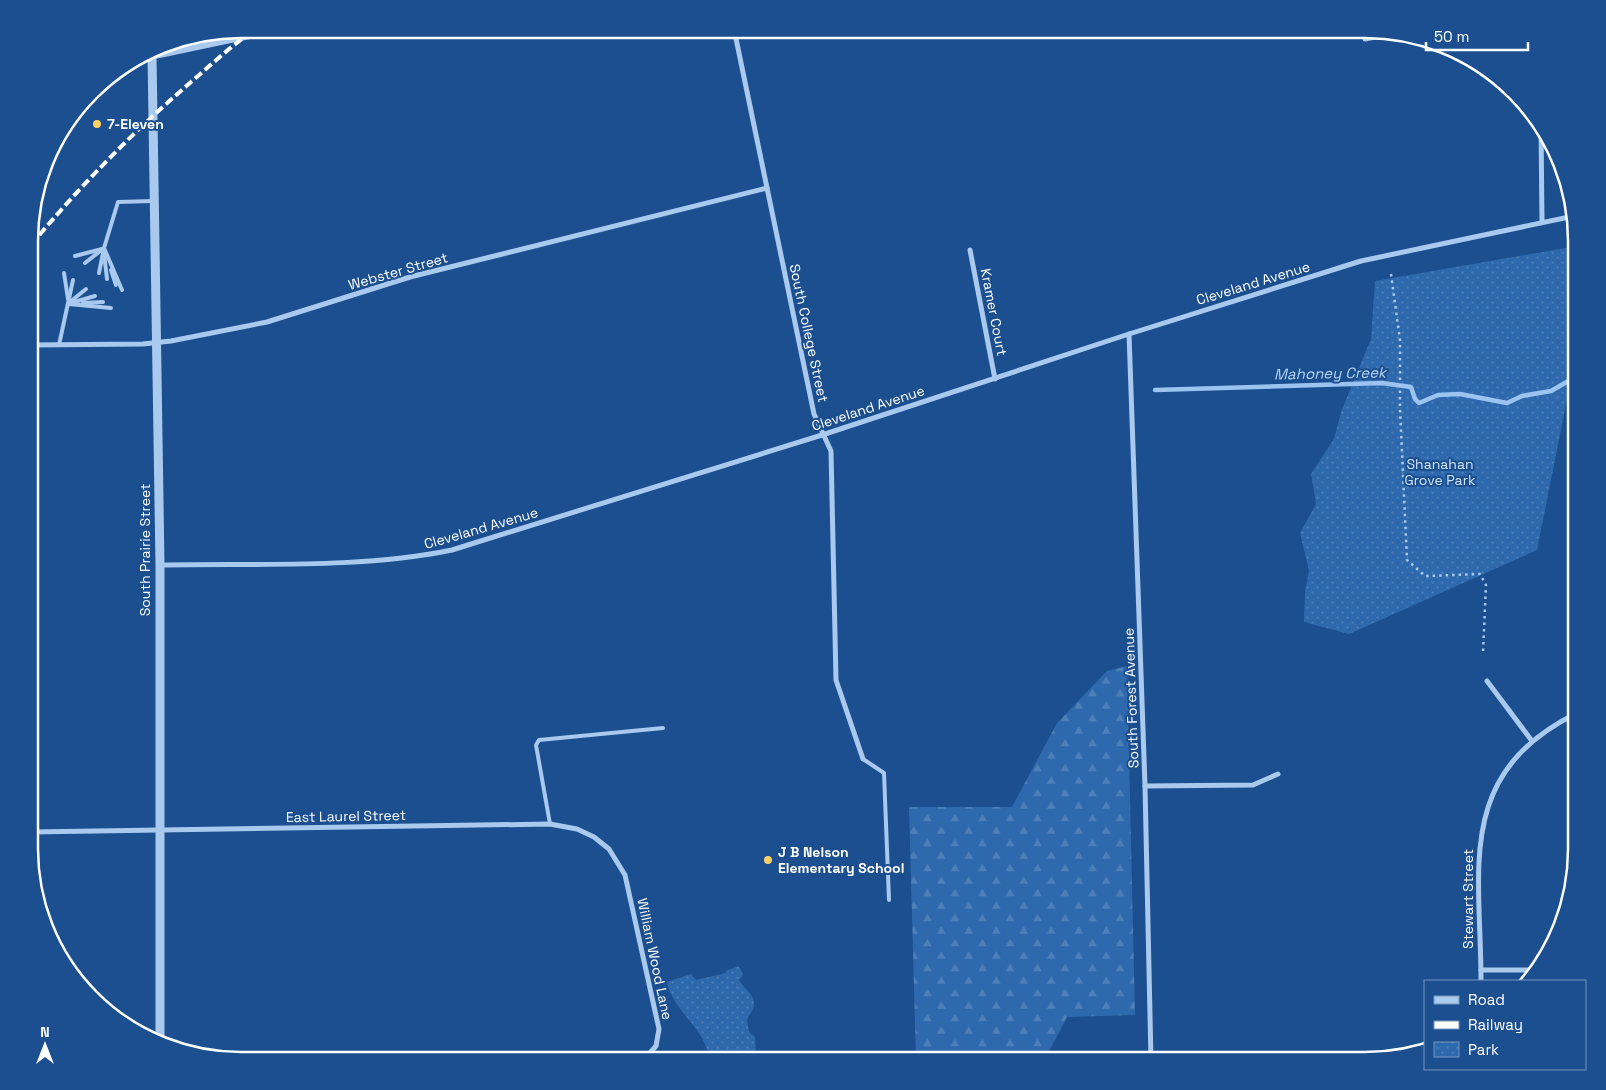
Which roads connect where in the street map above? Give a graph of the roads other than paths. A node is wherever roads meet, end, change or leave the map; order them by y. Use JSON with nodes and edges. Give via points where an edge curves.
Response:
{"nodes":[{"id":1,"x":736,"y":37,"type":"edge"},
{"id":2,"x":1372,"y":37,"type":"edge"},
{"id":3,"x":232,"y":38,"type":"edge"},
{"id":4,"x":1365,"y":39,"type":"dead end"},
{"id":5,"x":171,"y":50,"type":"edge"},
{"id":6,"x":149,"y":59,"type":"edge"},
{"id":7,"x":1541,"y":139,"type":"edge"},
{"id":8,"x":767,"y":188,"type":"junction"},
{"id":9,"x":155,"y":201,"type":"junction"},
{"id":10,"x":1567,"y":217,"type":"edge"},
{"id":11,"x":1542,"y":222,"type":"junction"},
{"id":12,"x":104,"y":248,"type":"junction"},
{"id":13,"x":970,"y":250,"type":"dead end"},
{"id":14,"x":75,"y":256,"type":"dead end"},
{"id":15,"x":85,"y":263,"type":"dead end"},
{"id":16,"x":64,"y":273,"type":"dead end"},
{"id":17,"x":99,"y":273,"type":"dead end"},
{"id":18,"x":107,"y":279,"type":"dead end"},
{"id":19,"x":73,"y":280,"type":"dead end"},
{"id":20,"x":116,"y":286,"type":"dead end"},
{"id":21,"x":86,"y":289,"type":"dead end"},
{"id":22,"x":122,"y":290,"type":"dead end"},
{"id":23,"x":95,"y":296,"type":"dead end"},
{"id":24,"x":103,"y":302,"type":"dead end"},
{"id":25,"x":69,"y":304,"type":"junction"},
{"id":26,"x":111,"y":308,"type":"dead end"},
{"id":27,"x":1129,"y":334,"type":"junction"},
{"id":28,"x":156,"y":343,"type":"junction"},
{"id":29,"x":38,"y":344,"type":"edge"},
{"id":30,"x":59,"y":344,"type":"junction"},
{"id":31,"x":995,"y":379,"type":"junction"},
{"id":32,"x":822,"y":435,"type":"junction"},
{"id":33,"x":160,"y":565,"type":"junction"},
{"id":34,"x":1487,"y":682,"type":"dead end"},
{"id":35,"x":1568,"y":717,"type":"edge"},
{"id":36,"x":663,"y":728,"type":"dead end"},
{"id":37,"x":1532,"y":741,"type":"junction"},
{"id":38,"x":863,"y":759,"type":"joint"},
{"id":39,"x":1278,"y":774,"type":"dead end"},
{"id":40,"x":1145,"y":786,"type":"junction"},
{"id":41,"x":550,"y":824,"type":"junction"},
{"id":42,"x":159,"y":830,"type":"junction"},
{"id":43,"x":38,"y":832,"type":"edge"},
{"id":44,"x":630,"y":890,"type":"joint"},
{"id":45,"x":889,"y":900,"type":"dead end"},
{"id":46,"x":1480,"y":970,"type":"junction"},
{"id":47,"x":1529,"y":970,"type":"edge"},
{"id":48,"x":1480,"y":980,"type":"edge"},
{"id":49,"x":160,"y":1036,"type":"edge"},
{"id":50,"x":651,"y":1052,"type":"edge"},
{"id":51,"x":1151,"y":1052,"type":"edge"}],
"edges":[{"from":1,"to":8,"type":"street","name":"South College Street"},
{"from":2,"to":4,"type":"street"},
{"from":3,"to":5,"type":"street"},
{"from":6,"to":9,"type":"street","name":"South Prairie Street"},
{"from":7,"to":11,"type":"street"},
{"from":8,"to":28,"type":"street","name":"Webster Street","via":[[410,277],[267,322]]},
{"from":8,"to":32,"type":"street","name":"South College Street","via":[[814,414]]},
{"from":9,"to":12,"type":"lane","via":[[118,202]]},
{"from":9,"to":28,"type":"street","name":"South Prairie Street"},
{"from":10,"to":11,"type":"street","name":"Cleveland Avenue"},
{"from":11,"to":27,"type":"street","name":"Cleveland Avenue","via":[[1361,261]]},
{"from":12,"to":14,"type":"lane"},
{"from":12,"to":15,"type":"lane"},
{"from":12,"to":17,"type":"lane"},
{"from":12,"to":18,"type":"lane"},
{"from":12,"to":20,"type":"lane"},
{"from":12,"to":22,"type":"lane"},
{"from":13,"to":31,"type":"street","name":"Kramer Court"},
{"from":16,"to":25,"type":"lane"},
{"from":19,"to":25,"type":"lane"},
{"from":21,"to":25,"type":"lane"},
{"from":23,"to":25,"type":"lane"},
{"from":24,"to":25,"type":"lane"},
{"from":25,"to":26,"type":"lane"},
{"from":25,"to":30,"type":"lane"},
{"from":27,"to":31,"type":"street","name":"Cleveland Avenue"},
{"from":27,"to":40,"type":"street","name":"South Forest Avenue"},
{"from":28,"to":30,"type":"street","name":"Webster Street"},
{"from":28,"to":33,"type":"street","name":"South Prairie Street"},
{"from":29,"to":30,"type":"street","name":"Webster Street"},
{"from":31,"to":32,"type":"street","name":"Cleveland Avenue"},
{"from":32,"to":33,"type":"street","name":"Cleveland Avenue","via":[[452,550],[412,558]]},
{"from":32,"to":38,"type":"street","name":"South College Street","via":[[831,450],[836,680]]},
{"from":33,"to":42,"type":"street","name":"South Prairie Street"},
{"from":34,"to":37,"type":"street"},
{"from":35,"to":37,"type":"street","name":"Stewart Street"},
{"from":36,"to":41,"type":"lane","via":[[539,740],[536,745]]},
{"from":37,"to":46,"type":"street","name":"Stewart Street","via":[[1502,776],[1482,824],[1477,891]]},
{"from":38,"to":45,"type":"lane","via":[[884,773]]},
{"from":39,"to":40,"type":"street","via":[[1253,785]]},
{"from":40,"to":51,"type":"street","name":"South Forest Avenue"},
{"from":41,"to":42,"type":"street","name":"East Laurel Street"},
{"from":41,"to":44,"type":"street","name":"East Laurel Street","via":[[577,829],[609,849]]},
{"from":42,"to":43,"type":"street","name":"East Laurel Street"},
{"from":42,"to":49,"type":"street","name":"South Prairie Street"},
{"from":44,"to":50,"type":"street","name":"William Wood Lane","via":[[659,1029],[656,1046]]},
{"from":46,"to":47,"type":"street"},
{"from":46,"to":48,"type":"street","name":"Stewart Street"}]}
